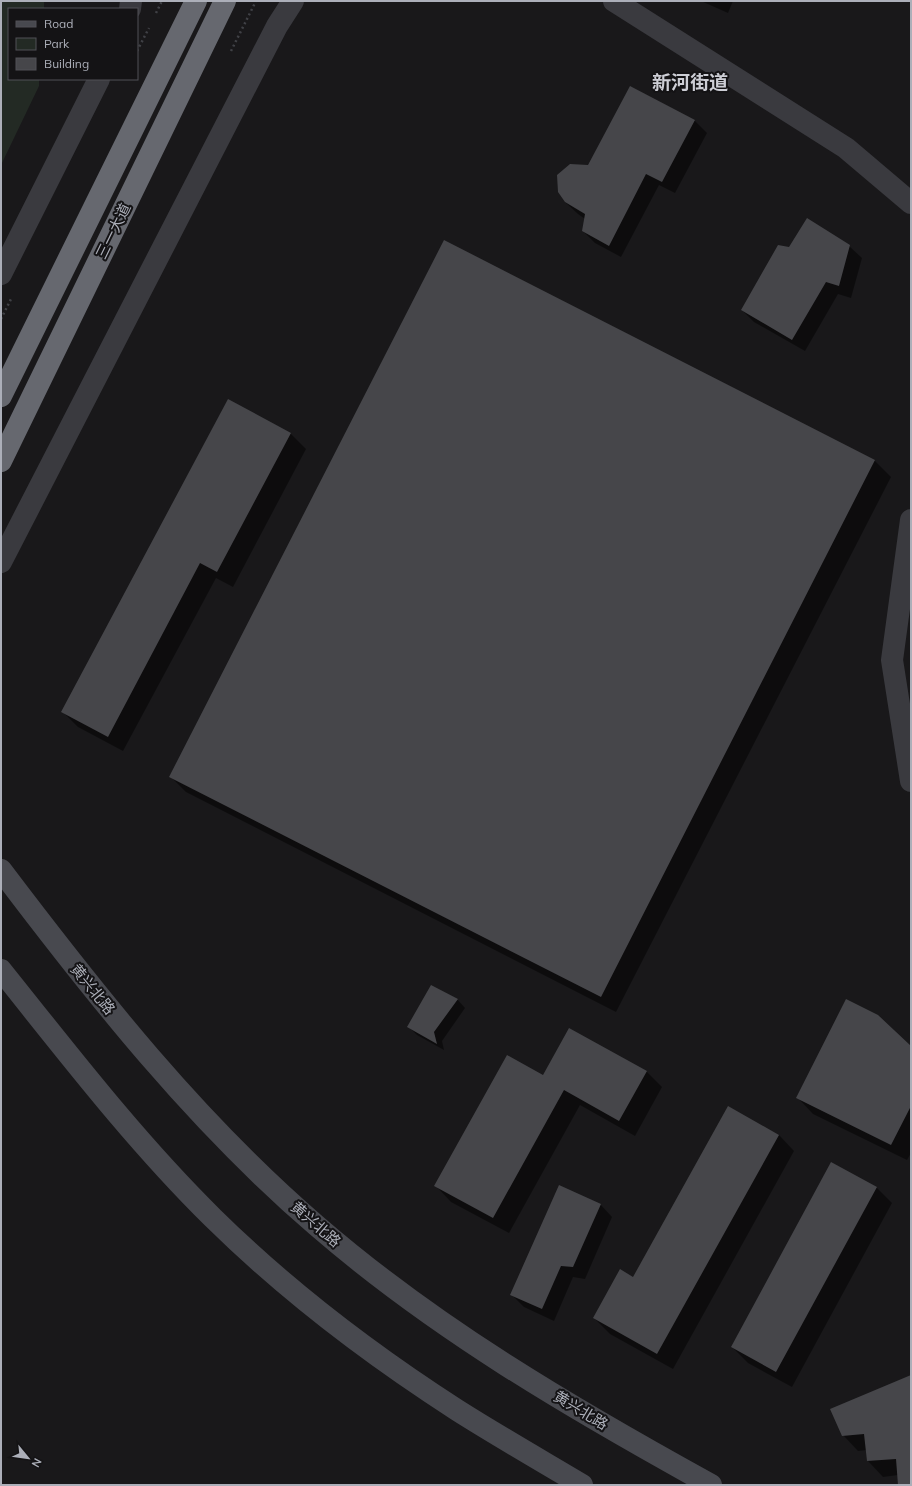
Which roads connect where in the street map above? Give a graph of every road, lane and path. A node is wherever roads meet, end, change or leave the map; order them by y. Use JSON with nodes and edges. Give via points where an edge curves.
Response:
{"nodes":[{"id":1,"x":196,"y":1,"type":"edge"},
{"id":2,"x":225,"y":1,"type":"edge"},
{"id":3,"x":293,"y":1,"type":"edge"},
{"id":4,"x":614,"y":1,"type":"edge"},
{"id":5,"x":98,"y":80,"type":"edge"},
{"id":6,"x":911,"y":203,"type":"edge"},
{"id":7,"x":1,"y":274,"type":"edge"},
{"id":8,"x":1,"y":396,"type":"edge"},
{"id":9,"x":1,"y":460,"type":"edge"},
{"id":10,"x":911,"y":520,"type":"edge"},
{"id":11,"x":1,"y":562,"type":"edge"},
{"id":12,"x":911,"y":781,"type":"edge"},
{"id":13,"x":1,"y":870,"type":"edge"},
{"id":14,"x":1,"y":970,"type":"edge"},
{"id":15,"x":582,"y":1485,"type":"edge"},
{"id":16,"x":711,"y":1485,"type":"edge"}],
"edges":[{"from":1,"to":8,"type":"highway","name":"三一大道"},
{"from":2,"to":9,"type":"highway","name":"三一大道"},
{"from":3,"to":11,"type":"street","via":[[277,26]]},
{"from":4,"to":6,"type":"street","via":[[846,148]]},
{"from":5,"to":7,"type":"street"},
{"from":10,"to":12,"type":"street","via":[[892,660]]},
{"from":13,"to":16,"type":"main road","name":"黄兴北路","via":[[81,975],[182,1094],[316,1226],[398,1291],[476,1347],[649,1451]]},
{"from":14,"to":15,"type":"main road","via":[[154,1158],[262,1263],[329,1319],[393,1367],[457,1410]]}]}
